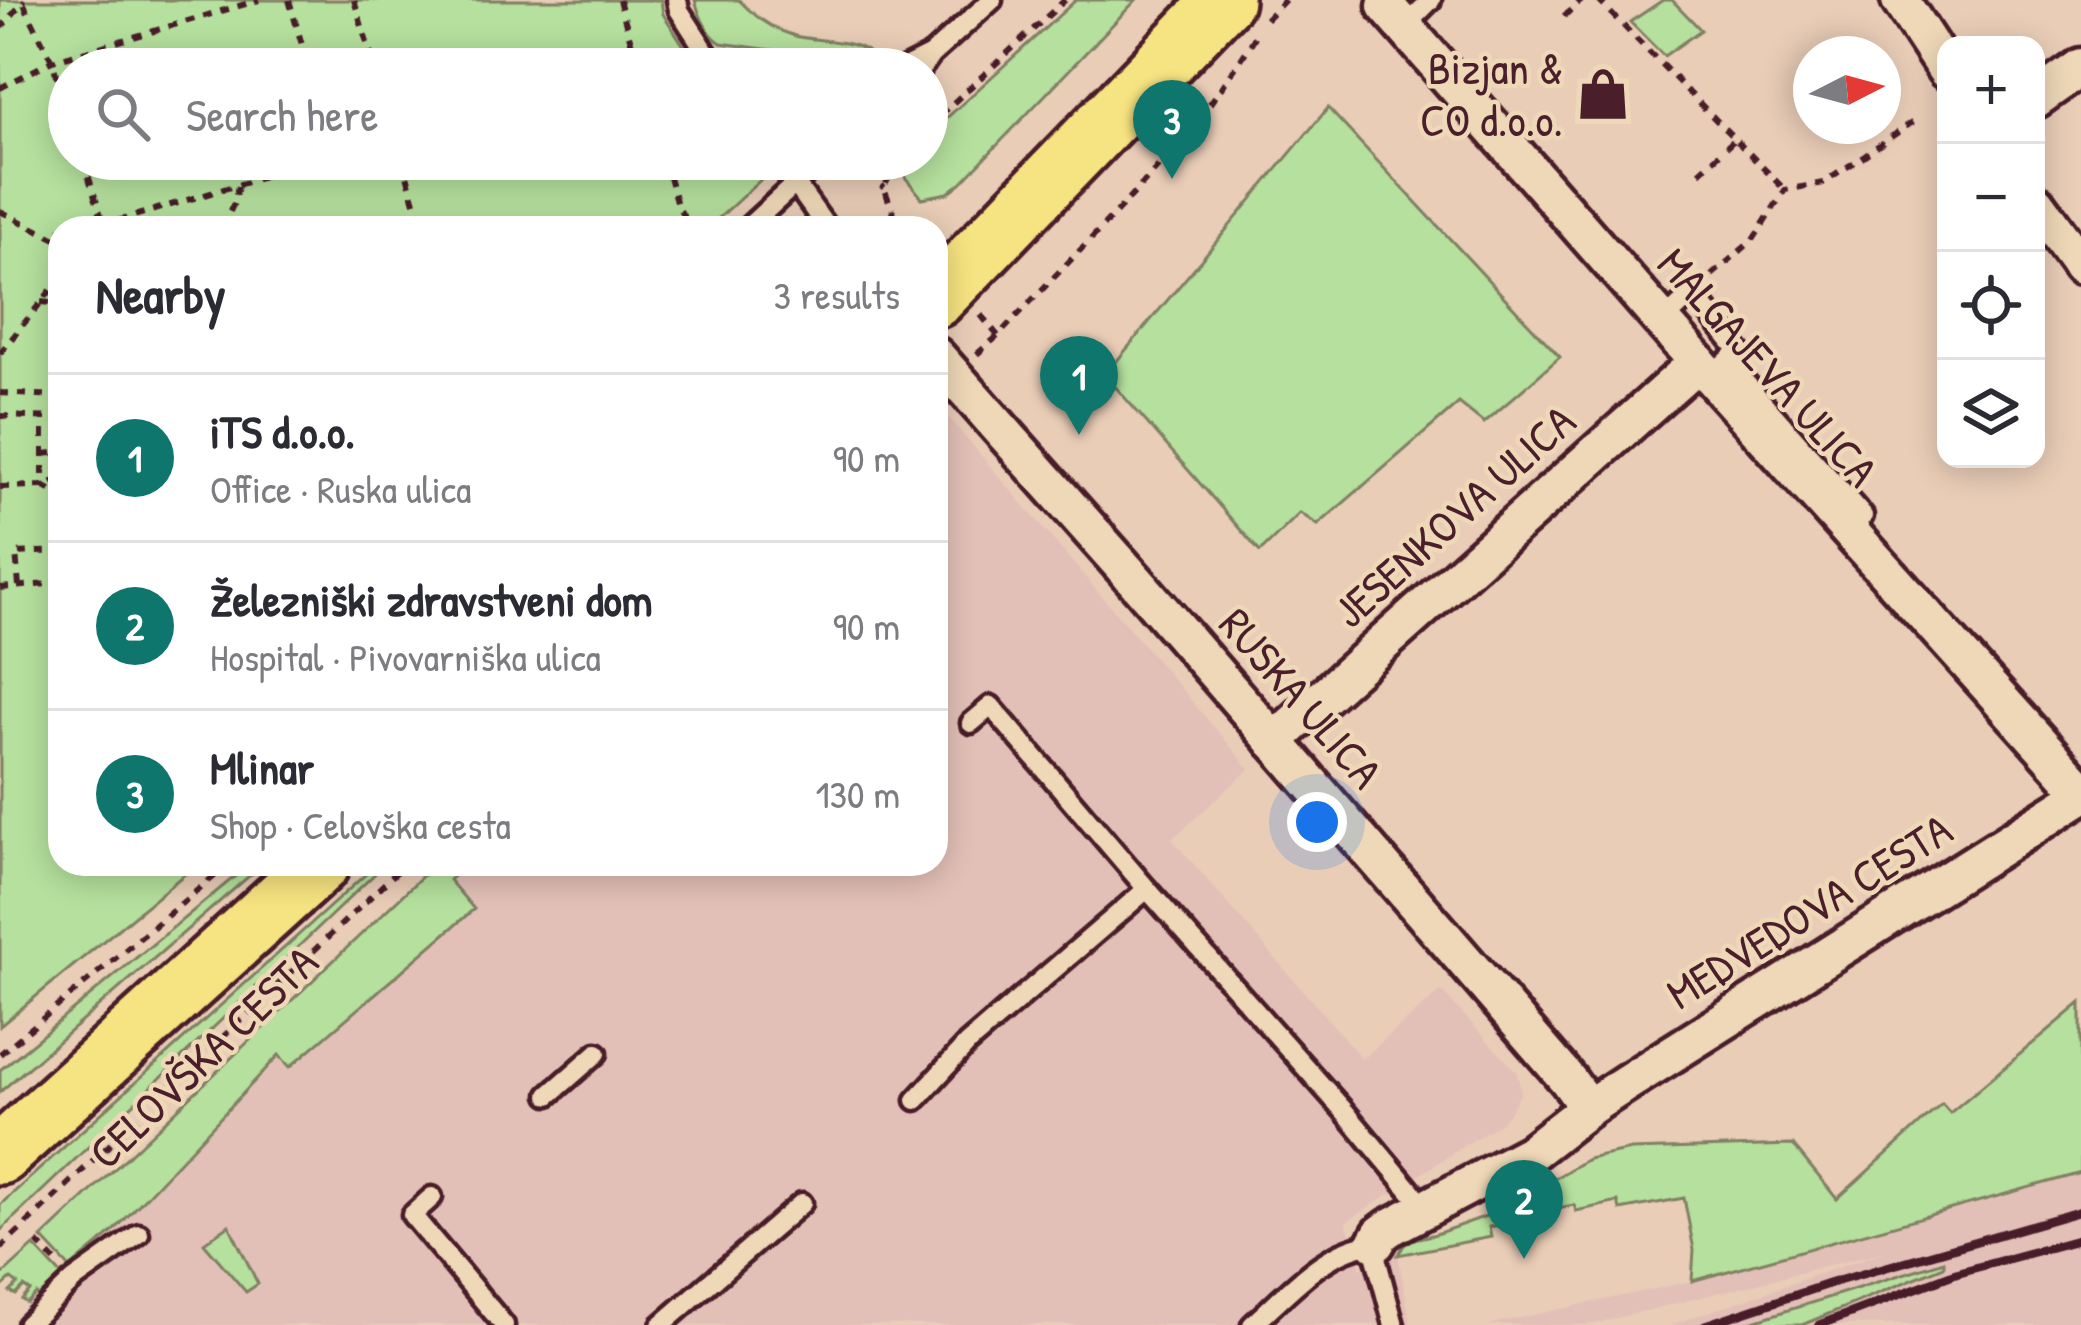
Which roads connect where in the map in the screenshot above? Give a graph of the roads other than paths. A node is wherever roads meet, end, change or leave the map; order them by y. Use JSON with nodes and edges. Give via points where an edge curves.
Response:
{"nodes":[{"id":1,"x":677,"y":0,"type":"edge"},
{"id":2,"x":992,"y":0,"type":"edge"},
{"id":3,"x":1224,"y":0,"type":"edge"},
{"id":4,"x":1900,"y":0,"type":"edge"},
{"id":5,"x":1407,"y":11,"type":"edge"},
{"id":6,"x":704,"y":48,"type":"edge"},
{"id":7,"x":941,"y":48,"type":"edge"},
{"id":8,"x":1937,"y":56,"type":"edge"},
{"id":9,"x":2081,"y":67,"type":"edge"},
{"id":10,"x":2045,"y":93,"type":"edge"},
{"id":11,"x":794,"y":180,"type":"edge"},
{"id":12,"x":801,"y":180,"type":"edge"},
{"id":13,"x":797,"y":184,"type":"junction"},
{"id":14,"x":2045,"y":215,"type":"edge"},
{"id":15,"x":761,"y":216,"type":"edge"},
{"id":16,"x":819,"y":216,"type":"edge"},
{"id":17,"x":2081,"y":265,"type":"edge"},
{"id":18,"x":959,"y":308,"type":"edge"},
{"id":19,"x":952,"y":358,"type":"edge"},
{"id":20,"x":1712,"y":367,"type":"junction"},
{"id":21,"x":1863,"y":516,"type":"dead end"},
{"id":22,"x":971,"y":723,"type":"dead end"},
{"id":23,"x":1274,"y":741,"type":"junction"},
{"id":24,"x":2081,"y":793,"type":"edge"},
{"id":25,"x":307,"y":876,"type":"edge"},
{"id":26,"x":1147,"y":889,"type":"junction"},
{"id":27,"x":597,"y":1053,"type":"dead end"},
{"id":28,"x":549,"y":1095,"type":"dead end"},
{"id":29,"x":916,"y":1100,"type":"dead end"},
{"id":30,"x":1588,"y":1108,"type":"junction"},
{"id":31,"x":0,"y":1155,"type":"edge"},
{"id":32,"x":432,"y":1197,"type":"dead end"},
{"id":33,"x":802,"y":1204,"type":"dead end"},
{"id":34,"x":1427,"y":1210,"type":"junction"},
{"id":35,"x":139,"y":1234,"type":"dead end"},
{"id":36,"x":1376,"y":1243,"type":"junction"},
{"id":37,"x":27,"y":1325,"type":"edge"},
{"id":38,"x":504,"y":1325,"type":"edge"},
{"id":39,"x":661,"y":1325,"type":"edge"},
{"id":40,"x":1252,"y":1325,"type":"edge"},
{"id":41,"x":1394,"y":1325,"type":"edge"}],
"edges":[{"from":1,"to":6,"type":"lane"},
{"from":2,"to":7,"type":"lane"},
{"from":3,"to":18,"type":"main road"},
{"from":4,"to":8,"type":"street"},
{"from":5,"to":20,"type":"street","name":"MALGAJEVA ULICA","via":[[1663,321]]},
{"from":9,"to":10,"type":"street"},
{"from":11,"to":13,"type":"lane"},
{"from":12,"to":13,"type":"lane"},
{"from":13,"to":15,"type":"lane"},
{"from":13,"to":16,"type":"lane"},
{"from":14,"to":17,"type":"street"},
{"from":19,"to":23,"type":"street","name":"RUSKA ULICA"},
{"from":20,"to":21,"type":"lane"},
{"from":20,"to":23,"type":"street","name":"JESENKOVA ULICA"},
{"from":20,"to":24,"type":"street","name":"MALGAJEVA ULICA"},
{"from":22,"to":26,"type":"lane","via":[[991,706]]},
{"from":23,"to":30,"type":"street","name":"RUSKA ULICA"},
{"from":24,"to":30,"type":"street","name":"MEDVEDOVA CESTA"},
{"from":25,"to":31,"type":"main road","name":"CELOVŠKA CESTA"},
{"from":26,"to":29,"type":"lane","via":[[968,1044]]},
{"from":26,"to":34,"type":"lane"},
{"from":27,"to":28,"type":"lane"},
{"from":30,"to":34,"type":"street","name":"MEDVEDOVA CESTA","via":[[1529,1154]]},
{"from":32,"to":38,"type":"lane","via":[[412,1215]]},
{"from":33,"to":39,"type":"lane"},
{"from":34,"to":36,"type":"street","name":"MEDVEDOVA CESTA"},
{"from":35,"to":37,"type":"lane"},
{"from":36,"to":40,"type":"lane","via":[[1325,1261]]},
{"from":36,"to":41,"type":"lane"}]}
